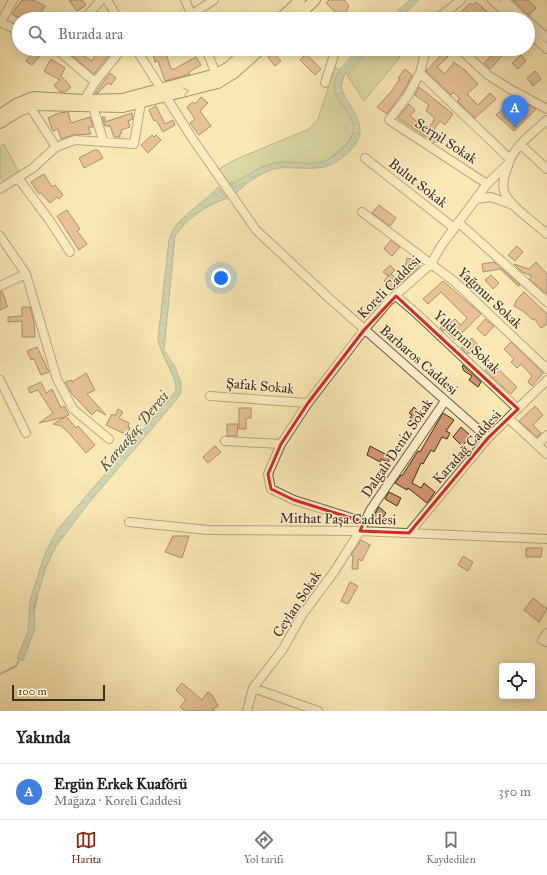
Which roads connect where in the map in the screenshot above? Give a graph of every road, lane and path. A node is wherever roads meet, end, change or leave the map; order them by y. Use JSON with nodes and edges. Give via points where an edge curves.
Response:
{"nodes":[{"id":1,"x":13,"y":0,"type":"edge"},
{"id":2,"x":101,"y":0,"type":"edge"},
{"id":3,"x":107,"y":0,"type":"edge"},
{"id":4,"x":186,"y":0,"type":"edge"},
{"id":5,"x":214,"y":0,"type":"edge"},
{"id":6,"x":315,"y":0,"type":"edge"},
{"id":7,"x":462,"y":0,"type":"edge"},
{"id":8,"x":492,"y":0,"type":"edge"},
{"id":9,"x":504,"y":0,"type":"edge"},
{"id":10,"x":294,"y":2,"type":"edge"},
{"id":11,"x":90,"y":12,"type":"edge"},
{"id":12,"x":114,"y":12,"type":"edge"},
{"id":13,"x":191,"y":12,"type":"edge"},
{"id":14,"x":199,"y":12,"type":"edge"},
{"id":15,"x":286,"y":12,"type":"edge"},
{"id":16,"x":308,"y":12,"type":"edge"},
{"id":17,"x":446,"y":12,"type":"edge"},
{"id":18,"x":506,"y":12,"type":"edge"},
{"id":19,"x":517,"y":12,"type":"edge"},
{"id":20,"x":1,"y":22,"type":"edge"},
{"id":21,"x":535,"y":27,"type":"edge"},
{"id":22,"x":12,"y":28,"type":"edge"},
{"id":23,"x":535,"y":38,"type":"edge"},
{"id":24,"x":547,"y":38,"type":"edge"},
{"id":25,"x":547,"y":49,"type":"edge"},
{"id":26,"x":67,"y":56,"type":"edge"},
{"id":27,"x":116,"y":56,"type":"edge"},
{"id":28,"x":140,"y":56,"type":"edge"},
{"id":29,"x":209,"y":56,"type":"edge"},
{"id":30,"x":241,"y":56,"type":"edge"},
{"id":31,"x":253,"y":56,"type":"edge"},
{"id":32,"x":334,"y":56,"type":"edge"},
{"id":33,"x":424,"y":56,"type":"edge"},
{"id":34,"x":468,"y":56,"type":"edge"},
{"id":35,"x":420,"y":73,"type":"junction"},
{"id":36,"x":216,"y":74,"type":"junction"},
{"id":37,"x":95,"y":82,"type":"junction"},
{"id":38,"x":325,"y":84,"type":"dead end"},
{"id":39,"x":163,"y":92,"type":"junction"},
{"id":40,"x":84,"y":100,"type":"junction"},
{"id":41,"x":141,"y":102,"type":"junction"},
{"id":42,"x":30,"y":107,"type":"junction"},
{"id":43,"x":93,"y":107,"type":"junction"},
{"id":44,"x":547,"y":109,"type":"edge"},
{"id":45,"x":0,"y":114,"type":"edge"},
{"id":46,"x":547,"y":120,"type":"edge"},
{"id":47,"x":0,"y":123,"type":"edge"},
{"id":48,"x":102,"y":140,"type":"junction"},
{"id":49,"x":521,"y":145,"type":"junction"},
{"id":50,"x":56,"y":148,"type":"junction"},
{"id":51,"x":366,"y":158,"type":"dead end"},
{"id":52,"x":509,"y":161,"type":"junction"},
{"id":53,"x":547,"y":169,"type":"edge"},
{"id":54,"x":18,"y":178,"type":"junction"},
{"id":55,"x":487,"y":184,"type":"junction"},
{"id":56,"x":0,"y":189,"type":"edge"},
{"id":57,"x":476,"y":199,"type":"junction"},
{"id":58,"x":513,"y":205,"type":"junction"},
{"id":59,"x":362,"y":212,"type":"dead end"},
{"id":60,"x":456,"y":225,"type":"junction"},
{"id":61,"x":547,"y":234,"type":"edge"},
{"id":62,"x":0,"y":236,"type":"edge"},
{"id":63,"x":70,"y":252,"type":"dead end"},
{"id":64,"x":431,"y":264,"type":"junction"},
{"id":65,"x":26,"y":274,"type":"junction"},
{"id":66,"x":0,"y":286,"type":"edge"},
{"id":67,"x":396,"y":296,"type":"junction"},
{"id":68,"x":547,"y":302,"type":"edge"},
{"id":69,"x":364,"y":330,"type":"junction"},
{"id":70,"x":547,"y":369,"type":"edge"},
{"id":71,"x":0,"y":380,"type":"edge"},
{"id":72,"x":547,"y":380,"type":"edge"},
{"id":73,"x":210,"y":396,"type":"dead end"},
{"id":74,"x":445,"y":400,"type":"junction"},
{"id":75,"x":308,"y":403,"type":"junction"},
{"id":76,"x":518,"y":408,"type":"junction"},
{"id":77,"x":509,"y":419,"type":"junction"},
{"id":78,"x":26,"y":433,"type":"dead end"},
{"id":79,"x":547,"y":435,"type":"edge"},
{"id":80,"x":488,"y":438,"type":"junction"},
{"id":81,"x":109,"y":439,"type":"dead end"},
{"id":82,"x":225,"y":441,"type":"dead end"},
{"id":83,"x":281,"y":444,"type":"junction"},
{"id":84,"x":537,"y":445,"type":"junction"},
{"id":85,"x":547,"y":454,"type":"edge"},
{"id":86,"x":129,"y":522,"type":"dead end"},
{"id":87,"x":364,"y":522,"type":"junction"},
{"id":88,"x":360,"y":531,"type":"junction"},
{"id":89,"x":409,"y":533,"type":"junction"},
{"id":90,"x":547,"y":539,"type":"edge"},
{"id":91,"x":547,"y":633,"type":"edge"},
{"id":92,"x":545,"y":641,"type":"edge"},
{"id":93,"x":253,"y":688,"type":"junction"},
{"id":94,"x":247,"y":711,"type":"edge"},
{"id":95,"x":318,"y":711,"type":"edge"}],
"edges":[{"from":1,"to":20,"type":"street"},
{"from":2,"to":11,"type":"street"},
{"from":3,"to":12,"type":"street"},
{"from":4,"to":13,"type":"street"},
{"from":5,"to":14,"type":"street"},
{"from":6,"to":16,"type":"main road"},
{"from":7,"to":17,"type":"street"},
{"from":8,"to":18,"type":"street"},
{"from":9,"to":19,"type":"street"},
{"from":10,"to":15,"type":"main road"},
{"from":20,"to":22,"type":"street"},
{"from":21,"to":24,"type":"street"},
{"from":23,"to":25,"type":"street"},
{"from":26,"to":37,"type":"street"},
{"from":27,"to":37,"type":"street"},
{"from":28,"to":39,"type":"street","name":"Barbaros Caddesi"},
{"from":29,"to":36,"type":"street"},
{"from":30,"to":36,"type":"main road","via":[[229,67]]},
{"from":39,"to":31,"type":"main road","one_way":true,"via":[[218,83]]},
{"from":32,"to":38,"type":"street"},
{"from":33,"to":35,"type":"street"},
{"from":34,"to":44,"type":"street","via":[[488,75]]},
{"from":35,"to":52,"type":"street"},
{"from":35,"to":55,"type":"street","name":"Serpil Sokak","via":[[407,97],[389,120]]},
{"from":36,"to":39,"type":"main road"},
{"from":37,"to":40,"type":"street"},
{"from":39,"to":40,"type":"main road","via":[[122,99]]},
{"from":39,"to":41,"type":"main road"},
{"from":39,"to":69,"type":"street","name":"Barbaros Caddesi","via":[[223,185],[256,230]]},
{"from":40,"to":45,"type":"main road","via":[[33,97]]},
{"from":41,"to":43,"type":"main road","via":[[123,106]]},
{"from":41,"to":48,"type":"street","via":[[134,144]]},
{"from":42,"to":43,"type":"main road"},
{"from":42,"to":47,"type":"main road"},
{"from":42,"to":50,"type":"street"},
{"from":43,"to":48,"type":"street"},
{"from":46,"to":49,"type":"street","name":"Koreli Caddesi"},
{"from":48,"to":50,"type":"street","via":[[75,140]]},
{"from":49,"to":52,"type":"street","name":"Koreli Caddesi"},
{"from":49,"to":53,"type":"street"},
{"from":50,"to":54,"type":"street","via":[[34,168]]},
{"from":51,"to":60,"type":"street","name":"Bulut Sokak"},
{"from":52,"to":55,"type":"street","name":"Koreli Caddesi"},
{"from":52,"to":58,"type":"street","via":[[504,176],[504,192]]},
{"from":54,"to":56,"type":"street"},
{"from":54,"to":63,"type":"street"},
{"from":55,"to":57,"type":"street","name":"Koreli Caddesi"},
{"from":57,"to":58,"type":"street","via":[[491,197]]},
{"from":57,"to":60,"type":"street","name":"Koreli Caddesi"},
{"from":58,"to":61,"type":"street"},
{"from":59,"to":64,"type":"street","name":"Yağmur Sokak"},
{"from":60,"to":64,"type":"street","name":"Koreli Caddesi"},
{"from":60,"to":68,"type":"street","name":"Bulut Sokak"},
{"from":62,"to":65,"type":"street"},
{"from":64,"to":67,"type":"street","name":"Koreli Caddesi"},
{"from":64,"to":70,"type":"street","name":"Yağmur Sokak","via":[[455,282]]},
{"from":65,"to":66,"type":"street"},
{"from":65,"to":81,"type":"street","via":[[57,379],[73,409]]},
{"from":67,"to":69,"type":"street","name":"Koreli Caddesi"},
{"from":67,"to":76,"type":"street","name":"Yıldırım Sokak"},
{"from":69,"to":74,"type":"street","name":"Barbaros Caddesi"},
{"from":69,"to":75,"type":"street","name":"Koreli Caddesi"},
{"from":71,"to":78,"type":"street"},
{"from":72,"to":76,"type":"street","name":"Karadağ Caddesi"},
{"from":73,"to":75,"type":"street","name":"Şafak Sokak"},
{"from":74,"to":80,"type":"street","name":"Barbaros Caddesi"},
{"from":74,"to":87,"type":"street","name":"Dalgalı Deniz Sokak"},
{"from":75,"to":83,"type":"street","name":"Koreli Caddesi"},
{"from":76,"to":77,"type":"street","name":"Karadağ Caddesi"},
{"from":77,"to":80,"type":"street","name":"Karadağ Caddesi"},
{"from":77,"to":84,"type":"street"},
{"from":79,"to":84,"type":"street"},
{"from":80,"to":89,"type":"street","name":"Karadağ Caddesi"},
{"from":82,"to":83,"type":"street"},
{"from":83,"to":87,"type":"street","name":"Koreli Caddesi","via":[[268,474],[271,489],[294,500]]},
{"from":84,"to":85,"type":"street"},
{"from":86,"to":88,"type":"street","name":"Mithat Paşa Caddesi","via":[[208,530]]},
{"from":87,"to":88,"type":"street","name":"Dalgalı Deniz Sokak"},
{"from":88,"to":89,"type":"street","name":"Mithat Paşa Caddesi"},
{"from":88,"to":93,"type":"street","name":"Ceylan Sokak","via":[[302,615],[283,649]]},
{"from":89,"to":90,"type":"street","name":"Mithat Paşa Caddesi"},
{"from":91,"to":92,"type":"street"},
{"from":93,"to":94,"type":"street"},
{"from":93,"to":95,"type":"street"}]}
